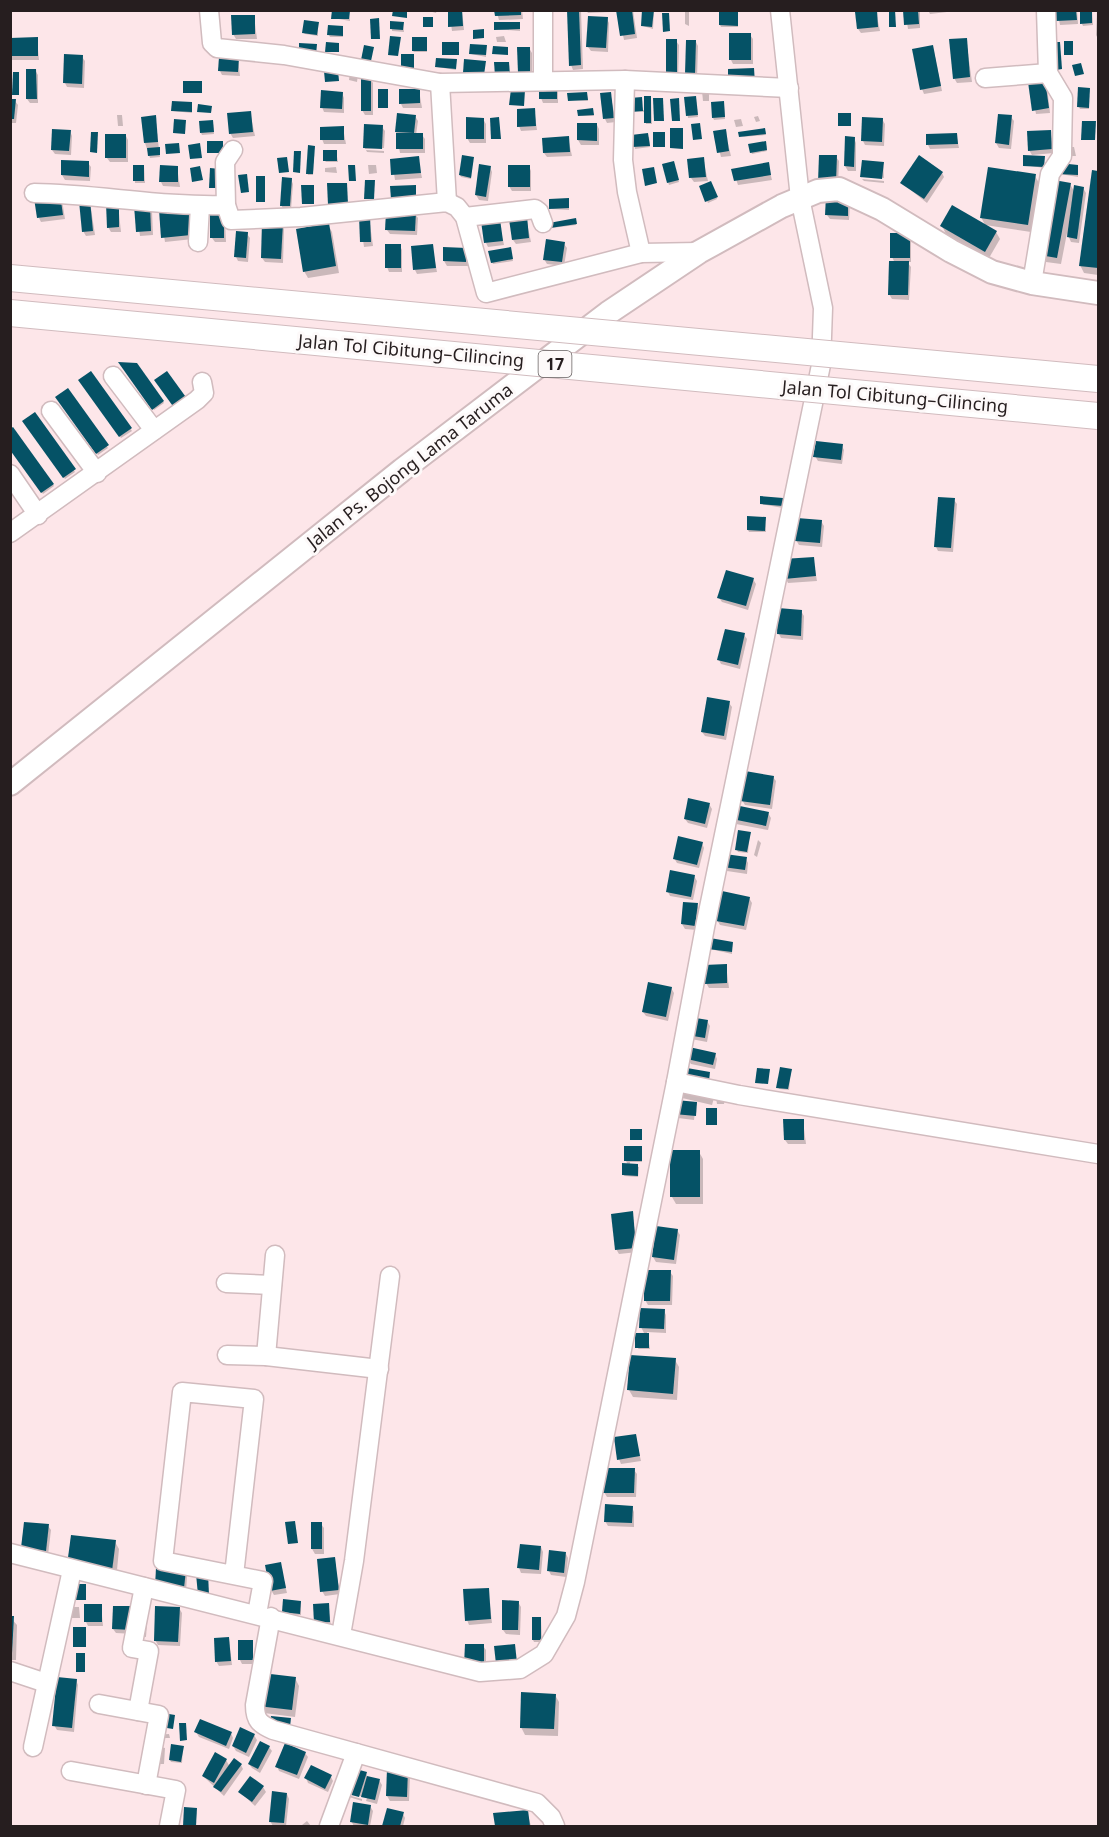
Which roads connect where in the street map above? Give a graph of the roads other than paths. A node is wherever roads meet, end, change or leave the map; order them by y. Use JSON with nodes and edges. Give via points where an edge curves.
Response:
{"nodes":[{"id":1,"x":209,"y":10,"type":"edge"},
{"id":2,"x":543,"y":10,"type":"edge"},
{"id":3,"x":780,"y":10,"type":"edge"},
{"id":4,"x":1046,"y":10,"type":"edge"},
{"id":5,"x":1048,"y":73,"type":"junction"},
{"id":6,"x":985,"y":78,"type":"dead end"},
{"id":7,"x":625,"y":80,"type":"junction"},
{"id":8,"x":543,"y":81,"type":"junction"},
{"id":9,"x":440,"y":83,"type":"junction"},
{"id":10,"x":789,"y":88,"type":"junction"},
{"id":11,"x":233,"y":150,"type":"dead end"},
{"id":12,"x":34,"y":193,"type":"dead end"},
{"id":13,"x":800,"y":198,"type":"junction"},
{"id":14,"x":447,"y":202,"type":"junction"},
{"id":15,"x":226,"y":205,"type":"junction"},
{"id":16,"x":200,"y":206,"type":"junction"},
{"id":17,"x":465,"y":217,"type":"junction"},
{"id":18,"x":543,"y":223,"type":"dead end"},
{"id":19,"x":198,"y":242,"type":"dead end"},
{"id":20,"x":699,"y":252,"type":"junction"},
{"id":21,"x":641,"y":253,"type":"junction"},
{"id":22,"x":10,"y":278,"type":"edge"},
{"id":23,"x":1032,"y":283,"type":"junction"},
{"id":24,"x":1098,"y":292,"type":"edge"},
{"id":25,"x":10,"y":313,"type":"edge"},
{"id":26,"x":114,"y":376,"type":"dead end"},
{"id":27,"x":1098,"y":379,"type":"edge"},
{"id":28,"x":202,"y":382,"type":"dead end"},
{"id":29,"x":51,"y":411,"type":"dead end"},
{"id":30,"x":1098,"y":416,"type":"edge"},
{"id":31,"x":154,"y":430,"type":"junction"},
{"id":32,"x":97,"y":473,"type":"junction"},
{"id":33,"x":10,"y":474,"type":"edge"},
{"id":34,"x":38,"y":516,"type":"junction"},
{"id":35,"x":10,"y":533,"type":"edge"},
{"id":36,"x":10,"y":784,"type":"edge"},
{"id":37,"x":676,"y":1082,"type":"junction"},
{"id":38,"x":1098,"y":1154,"type":"edge"},
{"id":39,"x":275,"y":1255,"type":"dead end"},
{"id":40,"x":390,"y":1276,"type":"dead end"},
{"id":41,"x":226,"y":1283,"type":"dead end"},
{"id":42,"x":272,"y":1286,"type":"junction"},
{"id":43,"x":227,"y":1355,"type":"dead end"},
{"id":44,"x":266,"y":1356,"type":"junction"},
{"id":45,"x":379,"y":1369,"type":"junction"},
{"id":46,"x":10,"y":1553,"type":"edge"},
{"id":47,"x":72,"y":1570,"type":"junction"},
{"id":48,"x":234,"y":1575,"type":"junction"},
{"id":49,"x":144,"y":1587,"type":"junction"},
{"id":50,"x":264,"y":1615,"type":"junction"},
{"id":51,"x":341,"y":1635,"type":"junction"},
{"id":52,"x":10,"y":1671,"type":"edge"},
{"id":53,"x":46,"y":1683,"type":"junction"},
{"id":54,"x":99,"y":1704,"type":"dead end"},
{"id":55,"x":138,"y":1711,"type":"junction"},
{"id":56,"x":33,"y":1747,"type":"dead end"},
{"id":57,"x":356,"y":1753,"type":"junction"},
{"id":58,"x":71,"y":1771,"type":"dead end"},
{"id":59,"x":146,"y":1785,"type":"junction"},
{"id":60,"x":169,"y":1827,"type":"edge"},
{"id":61,"x":329,"y":1827,"type":"edge"},
{"id":62,"x":555,"y":1827,"type":"edge"}],
"edges":[{"from":1,"to":9,"type":"street","via":[[212,43],[217,48],[284,55]]},
{"from":2,"to":8,"type":"street"},
{"from":3,"to":10,"type":"street"},
{"from":4,"to":5,"type":"street"},
{"from":5,"to":6,"type":"street"},
{"from":5,"to":23,"type":"street","via":[[1063,98],[1062,156],[1050,174]]},
{"from":7,"to":8,"type":"street"},
{"from":7,"to":10,"type":"street"},
{"from":7,"to":21,"type":"street","via":[[623,160]]},
{"from":8,"to":9,"type":"street"},
{"from":9,"to":14,"type":"street"},
{"from":10,"to":13,"type":"street"},
{"from":11,"to":15,"type":"street","via":[[225,162]]},
{"from":12,"to":16,"type":"street"},
{"from":13,"to":20,"type":"main road","name":"Jalan Ps. Bojong Lama Taruma"},
{"from":13,"to":23,"type":"main road","name":"Jalan Ps. Bojong Lama Taruma","via":[[839,189],[992,272]]},
{"from":13,"to":37,"type":"street","via":[[821,293],[821,365]]},
{"from":14,"to":15,"type":"street","via":[[244,220],[228,219]]},
{"from":14,"to":17,"type":"street"},
{"from":15,"to":16,"type":"street"},
{"from":16,"to":19,"type":"street"},
{"from":17,"to":18,"type":"street","via":[[535,209]]},
{"from":17,"to":21,"type":"street","via":[[486,293]]},
{"from":20,"to":21,"type":"street"},
{"from":20,"to":36,"type":"main road","name":"Jalan Ps. Bojong Lama Taruma","via":[[608,313],[402,470]]},
{"from":22,"to":27,"type":"highway","name":"Jalan Tol Cibitung–Cilincing","number":"17","bridge":true},
{"from":23,"to":24,"type":"main road","name":"Jalan Ps. Bojong Lama Taruma"},
{"from":25,"to":30,"type":"highway","name":"Jalan Tol Cibitung–Cilincing","number":"17","bridge":true},
{"from":26,"to":31,"type":"street"},
{"from":28,"to":31,"type":"street","via":[[202,396]]},
{"from":29,"to":32,"type":"street"},
{"from":31,"to":32,"type":"street"},
{"from":32,"to":34,"type":"street"},
{"from":33,"to":34,"type":"street"},
{"from":34,"to":35,"type":"street"},
{"from":37,"to":38,"type":"street"},
{"from":37,"to":51,"type":"street","via":[[577,1573],[566,1616],[552,1644],[533,1663],[520,1669],[480,1671]]},
{"from":39,"to":42,"type":"street"},
{"from":40,"to":45,"type":"street"},
{"from":41,"to":42,"type":"street"},
{"from":42,"to":44,"type":"street"},
{"from":43,"to":44,"type":"street"},
{"from":44,"to":45,"type":"street"},
{"from":45,"to":51,"type":"street"},
{"from":46,"to":47,"type":"street"},
{"from":47,"to":49,"type":"street"},
{"from":47,"to":53,"type":"street"},
{"from":48,"to":48,"type":"street","via":[[163,1561],[182,1392],[254,1399]]},
{"from":48,"to":50,"type":"street","via":[[263,1581]]},
{"from":49,"to":50,"type":"street"},
{"from":49,"to":55,"type":"street","via":[[132,1648],[149,1651]]},
{"from":50,"to":51,"type":"street"},
{"from":50,"to":57,"type":"street","via":[[255,1705],[260,1725]]},
{"from":52,"to":53,"type":"street"},
{"from":53,"to":56,"type":"street"},
{"from":54,"to":55,"type":"street"},
{"from":55,"to":59,"type":"street","via":[[159,1715]]},
{"from":57,"to":61,"type":"street"},
{"from":57,"to":62,"type":"street","via":[[537,1803]]},
{"from":58,"to":59,"type":"street"},
{"from":59,"to":60,"type":"street","via":[[176,1791]]}]}
